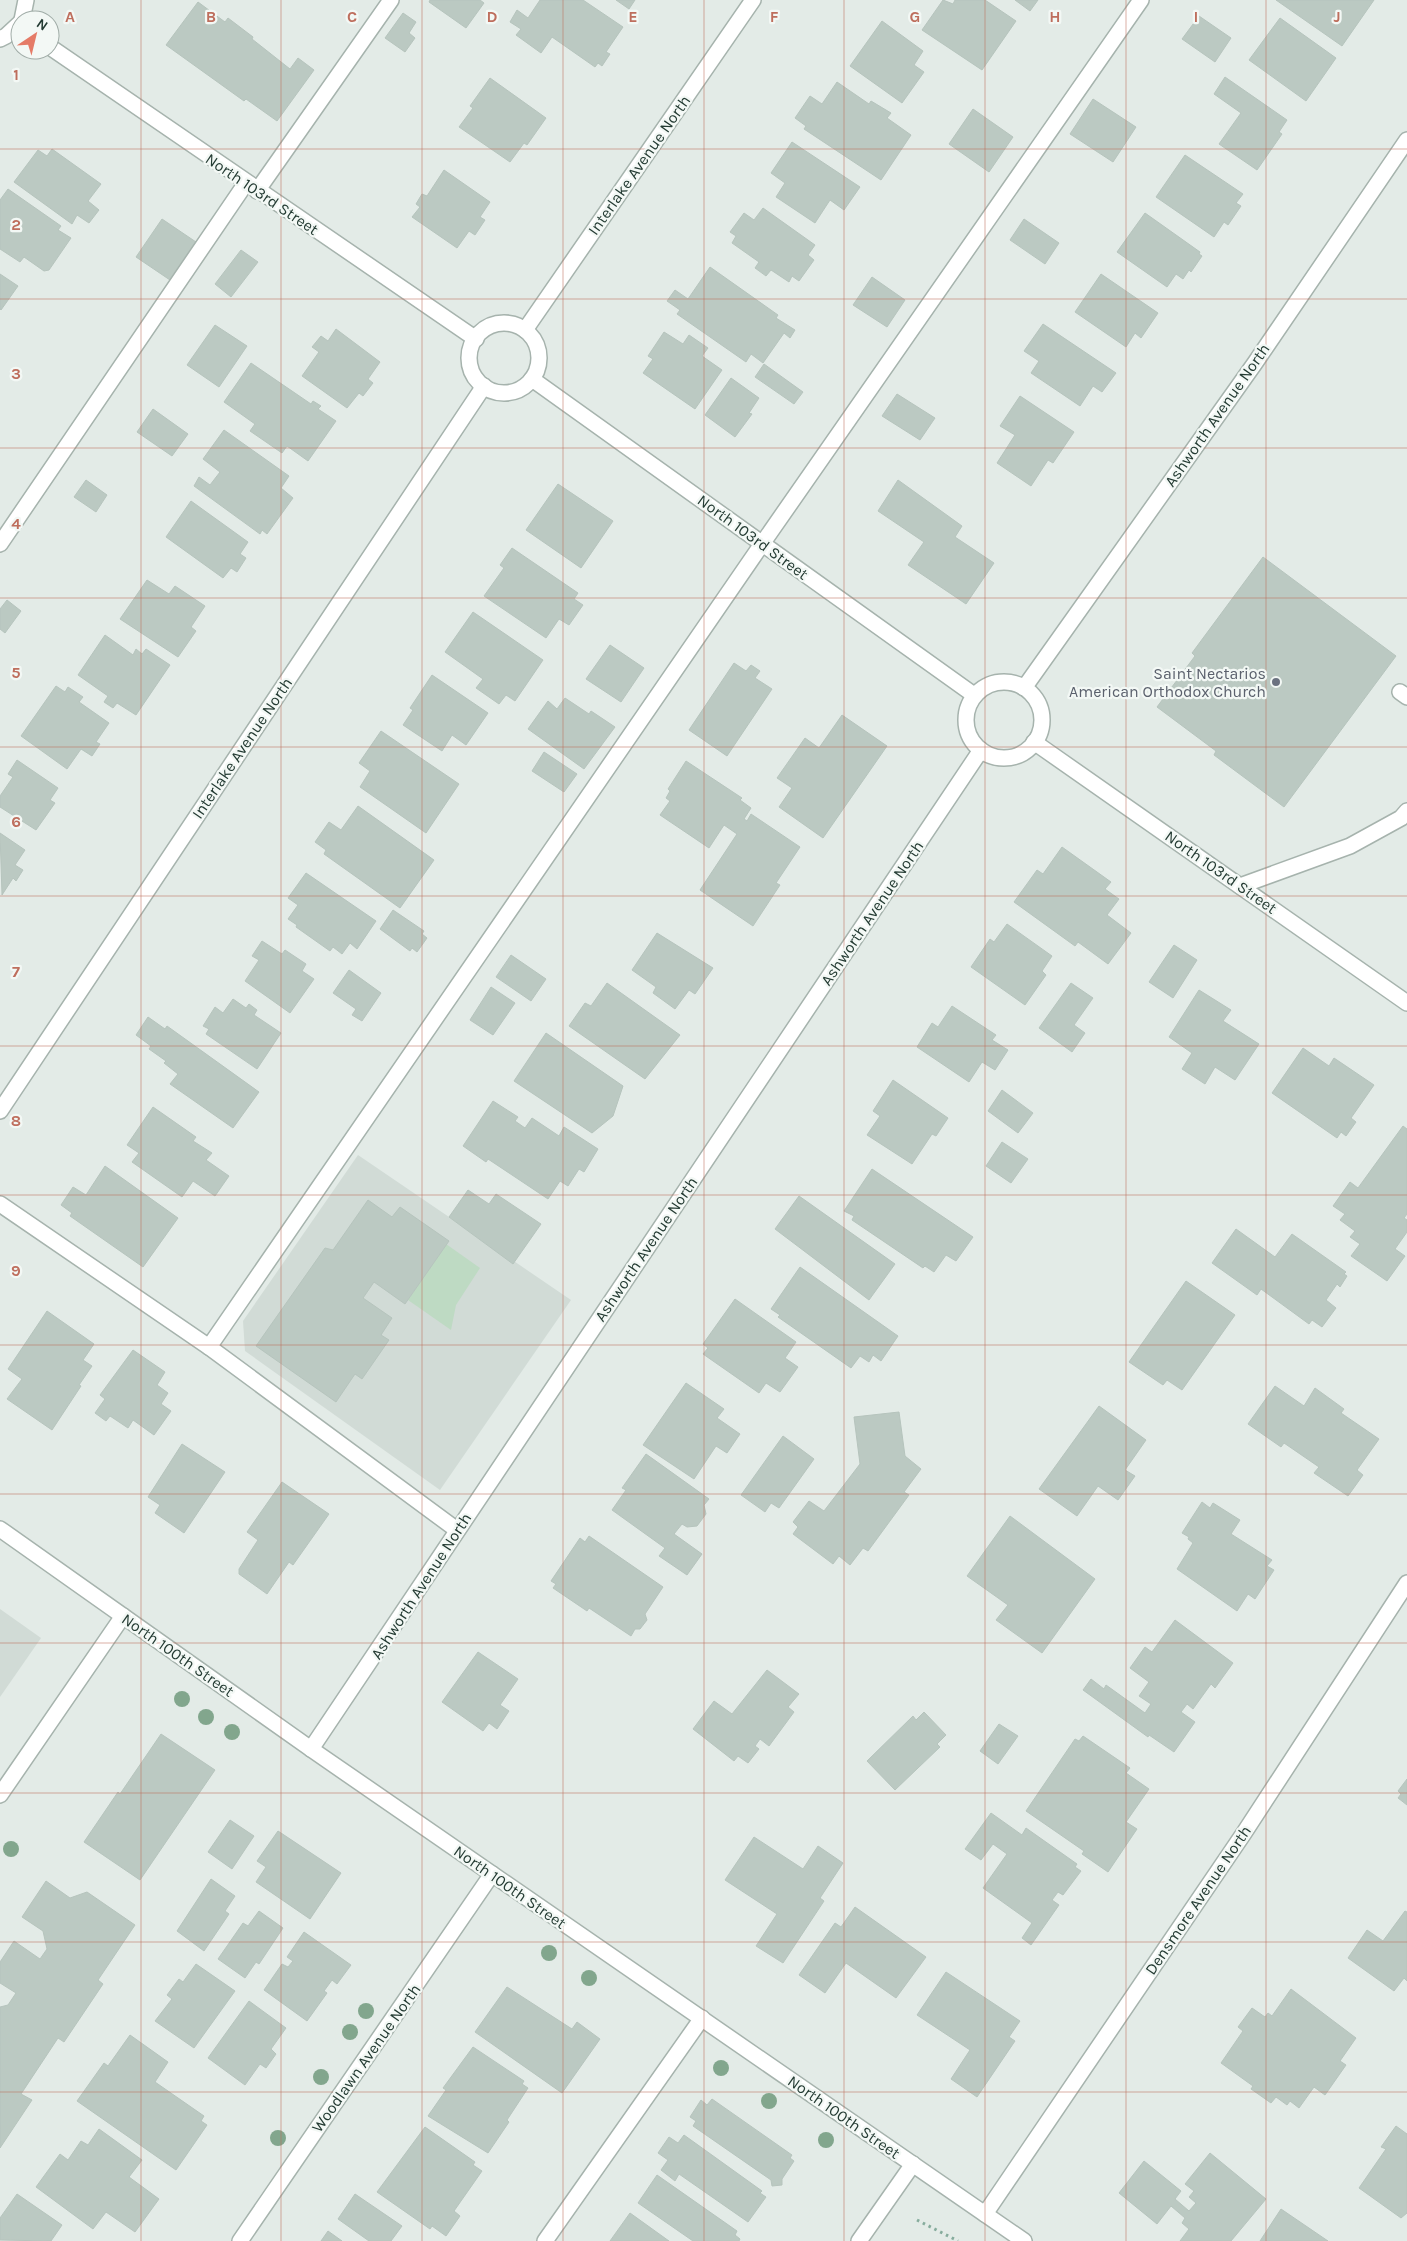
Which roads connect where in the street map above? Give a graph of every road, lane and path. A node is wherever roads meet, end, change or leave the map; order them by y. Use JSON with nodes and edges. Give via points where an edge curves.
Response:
{"nodes":[{"id":1,"x":391,"y":0,"type":"edge"},
{"id":2,"x":753,"y":0,"type":"edge"},
{"id":3,"x":1141,"y":0,"type":"edge"},
{"id":4,"x":60,"y":54,"type":"edge"},
{"id":5,"x":1407,"y":140,"type":"edge"},
{"id":6,"x":251,"y":187,"type":"junction"},
{"id":7,"x":525,"y":330,"type":"junction"},
{"id":8,"x":476,"y":339,"type":"junction"},
{"id":9,"x":532,"y":378,"type":"junction"},
{"id":10,"x":484,"y":386,"type":"junction"},
{"id":11,"x":0,"y":544,"type":"edge"},
{"id":12,"x":762,"y":544,"type":"junction"},
{"id":13,"x":1024,"y":688,"type":"junction"},
{"id":14,"x":974,"y":695,"type":"junction"},
{"id":15,"x":1034,"y":742,"type":"junction"},
{"id":16,"x":981,"y":750,"type":"junction"},
{"id":17,"x":1407,"y":811,"type":"edge"},
{"id":18,"x":1240,"y":886,"type":"junction"},
{"id":19,"x":1407,"y":1003,"type":"edge"},
{"id":20,"x":0,"y":1111,"type":"edge"},
{"id":21,"x":0,"y":1204,"type":"edge"},
{"id":22,"x":209,"y":1347,"type":"junction"},
{"id":23,"x":0,"y":1529,"type":"edge"},
{"id":24,"x":457,"y":1530,"type":"junction"},
{"id":25,"x":1407,"y":1583,"type":"edge"},
{"id":26,"x":123,"y":1616,"type":"junction"},
{"id":27,"x":311,"y":1749,"type":"junction"},
{"id":28,"x":0,"y":1795,"type":"edge"},
{"id":29,"x":492,"y":1874,"type":"junction"},
{"id":30,"x":702,"y":2018,"type":"junction"},
{"id":31,"x":912,"y":2164,"type":"junction"},
{"id":32,"x":985,"y":2214,"type":"junction"},
{"id":33,"x":917,"y":2220,"type":"dead end"},
{"id":34,"x":240,"y":2241,"type":"edge"},
{"id":35,"x":545,"y":2241,"type":"edge"},
{"id":36,"x":859,"y":2241,"type":"edge"},
{"id":37,"x":958,"y":2241,"type":"edge"},
{"id":38,"x":1024,"y":2241,"type":"edge"}],
"edges":[{"from":1,"to":6,"type":"street"},
{"from":2,"to":7,"type":"street","name":"Interlake Avenue North"},
{"from":3,"to":12,"type":"street"},
{"from":4,"to":6,"type":"street","name":"North 103rd Street"},
{"from":5,"to":13,"type":"street","name":"Ashworth Avenue North","via":[[1255,363]]},
{"from":6,"to":8,"type":"street","name":"North 103rd Street"},
{"from":6,"to":11,"type":"street"},
{"from":7,"to":8,"type":"street","via":[[498,324],[487,328]]},
{"from":7,"to":9,"type":"street","via":[[536,342],[539,352],[539,364]]},
{"from":8,"to":10,"type":"street","via":[[470,357],[471,370]]},
{"from":9,"to":10,"type":"street","via":[[520,389],[509,393]]},
{"from":9,"to":12,"type":"street","name":"North 103rd Street"},
{"from":10,"to":20,"type":"street","name":"Interlake Avenue North"},
{"from":12,"to":14,"type":"street","name":"North 103rd Street"},
{"from":12,"to":22,"type":"street"},
{"from":13,"to":14,"type":"street","via":[[1009,682],[997,682],[984,686]]},
{"from":13,"to":15,"type":"street","via":[[1037,702],[1041,713],[1042,725]]},
{"from":14,"to":16,"type":"street","via":[[965,720],[968,733]]},
{"from":15,"to":16,"type":"street","via":[[1022,754],[1010,758],[997,758]]},
{"from":15,"to":18,"type":"street","name":"North 103rd Street"},
{"from":16,"to":24,"type":"street","name":"Ashworth Avenue North"},
{"from":17,"to":18,"type":"street","via":[[1402,818],[1350,846]]},
{"from":18,"to":19,"type":"street","name":"North 103rd Street"},
{"from":21,"to":22,"type":"street"},
{"from":22,"to":24,"type":"street"},
{"from":23,"to":26,"type":"street","name":"North 100th Street"},
{"from":24,"to":27,"type":"street","name":"Ashworth Avenue North"},
{"from":25,"to":32,"type":"street","name":"Densmore Avenue North","via":[[1244,1833]]},
{"from":26,"to":27,"type":"street","name":"North 100th Street"},
{"from":26,"to":28,"type":"street"},
{"from":27,"to":29,"type":"street","name":"North 100th Street"},
{"from":29,"to":30,"type":"street","name":"North 100th Street"},
{"from":29,"to":34,"type":"street","name":"Woodlawn Avenue North"},
{"from":30,"to":31,"type":"street","name":"North 100th Street"},
{"from":30,"to":35,"type":"street"},
{"from":31,"to":32,"type":"street","name":"North 100th Street"},
{"from":31,"to":36,"type":"street"},
{"from":32,"to":38,"type":"street","name":"North 100th Street"},
{"from":33,"to":37,"type":"path"}]}
